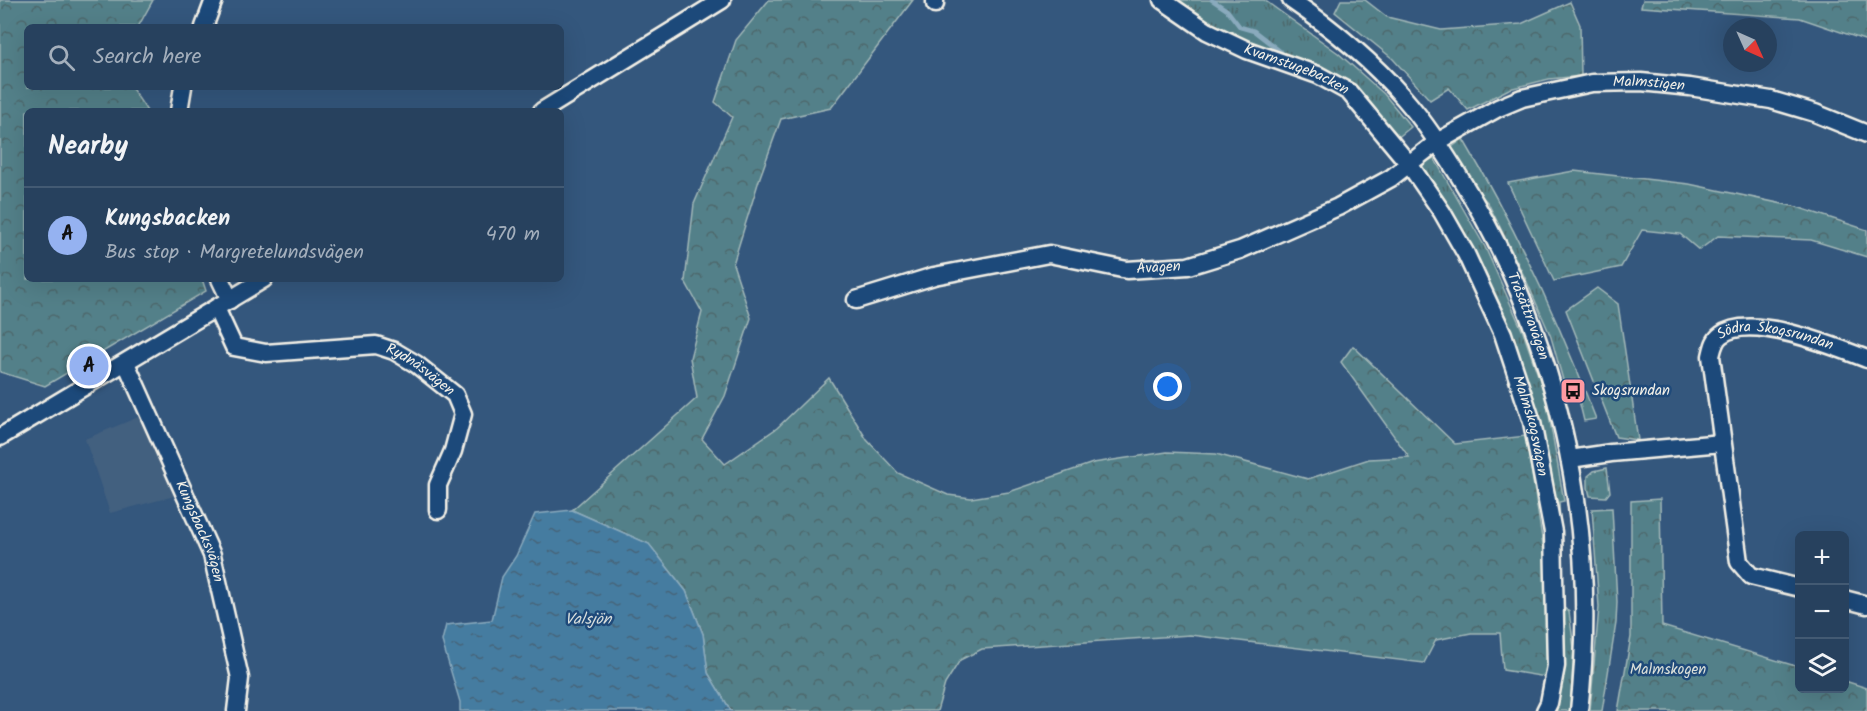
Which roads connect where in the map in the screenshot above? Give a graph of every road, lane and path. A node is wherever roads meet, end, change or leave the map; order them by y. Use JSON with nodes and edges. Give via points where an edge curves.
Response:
{"nodes":[{"id":1,"x":214,"y":0,"type":"edge"},
{"id":2,"x":722,"y":0,"type":"edge"},
{"id":3,"x":1162,"y":0,"type":"edge"},
{"id":4,"x":1291,"y":0,"type":"edge"},
{"id":5,"x":205,"y":24,"type":"edge"},
{"id":6,"x":182,"y":90,"type":"edge"},
{"id":7,"x":180,"y":108,"type":"edge"},
{"id":8,"x":547,"y":108,"type":"edge"},
{"id":9,"x":1867,"y":134,"type":"edge"},
{"id":10,"x":1437,"y":142,"type":"junction"},
{"id":11,"x":1409,"y":164,"type":"junction"},
{"id":12,"x":220,"y":282,"type":"edge"},
{"id":13,"x":259,"y":282,"type":"edge"},
{"id":14,"x":856,"y":300,"type":"dead end"},
{"id":15,"x":223,"y":304,"type":"junction"},
{"id":16,"x":1867,"y":359,"type":"edge"},
{"id":17,"x":126,"y":363,"type":"junction"},
{"id":18,"x":0,"y":437,"type":"edge"},
{"id":19,"x":1722,"y":443,"type":"junction"},
{"id":20,"x":1570,"y":459,"type":"junction"},
{"id":21,"x":438,"y":510,"type":"dead end"},
{"id":22,"x":1795,"y":587,"type":"edge"},
{"id":23,"x":1849,"y":600,"type":"edge"},
{"id":24,"x":1867,"y":605,"type":"edge"},
{"id":25,"x":236,"y":711,"type":"edge"},
{"id":26,"x":1545,"y":711,"type":"edge"},
{"id":27,"x":1579,"y":711,"type":"edge"}],
"edges":[{"from":1,"to":5,"type":"street"},
{"from":2,"to":8,"type":"street"},
{"from":3,"to":11,"type":"street","name":"Kvarnstugebacken","via":[[1207,31],[1341,86]]},
{"from":4,"to":10,"type":"street","name":"Tråsättravägen","via":[[1375,67],[1404,97]]},
{"from":6,"to":7,"type":"street"},
{"from":9,"to":10,"type":"street","name":"Malmstigen","via":[[1771,100],[1641,82],[1592,83],[1522,98]]},
{"from":10,"to":11,"type":"street","name":"Åvägen"},
{"from":10,"to":20,"type":"street","name":"Tråsättravägen","via":[[1510,268],[1537,336]]},
{"from":11,"to":14,"type":"street","name":"Åvägen","via":[[1338,207],[1240,250],[1188,266],[1127,270],[1049,254],[934,276]]},
{"from":11,"to":26,"type":"street","name":"Malmskogsvägen","via":[[1466,254],[1503,334],[1532,422],[1553,532],[1556,666]]},
{"from":12,"to":15,"type":"street"},
{"from":13,"to":15,"type":"street"},
{"from":15,"to":17,"type":"street"},
{"from":15,"to":21,"type":"street","name":"Rydnäsvägen","via":[[234,347],[266,353],[376,345],[416,364],[455,395],[463,414],[438,485]]},
{"from":16,"to":19,"type":"street","name":"Södra Skogsrundan","via":[[1774,330],[1725,332],[1713,345],[1711,356]]},
{"from":17,"to":18,"type":"street"},
{"from":17,"to":25,"type":"street","name":"Kungsbacksvägen","via":[[212,555],[240,678]]},
{"from":19,"to":20,"type":"street"},
{"from":19,"to":22,"type":"street","name":"Södra Skogsrundan","via":[[1739,562],[1752,576]]},
{"from":20,"to":27,"type":"street","name":"Tråsättravägen","via":[[1581,531],[1584,604]]},
{"from":23,"to":24,"type":"street"}]}
